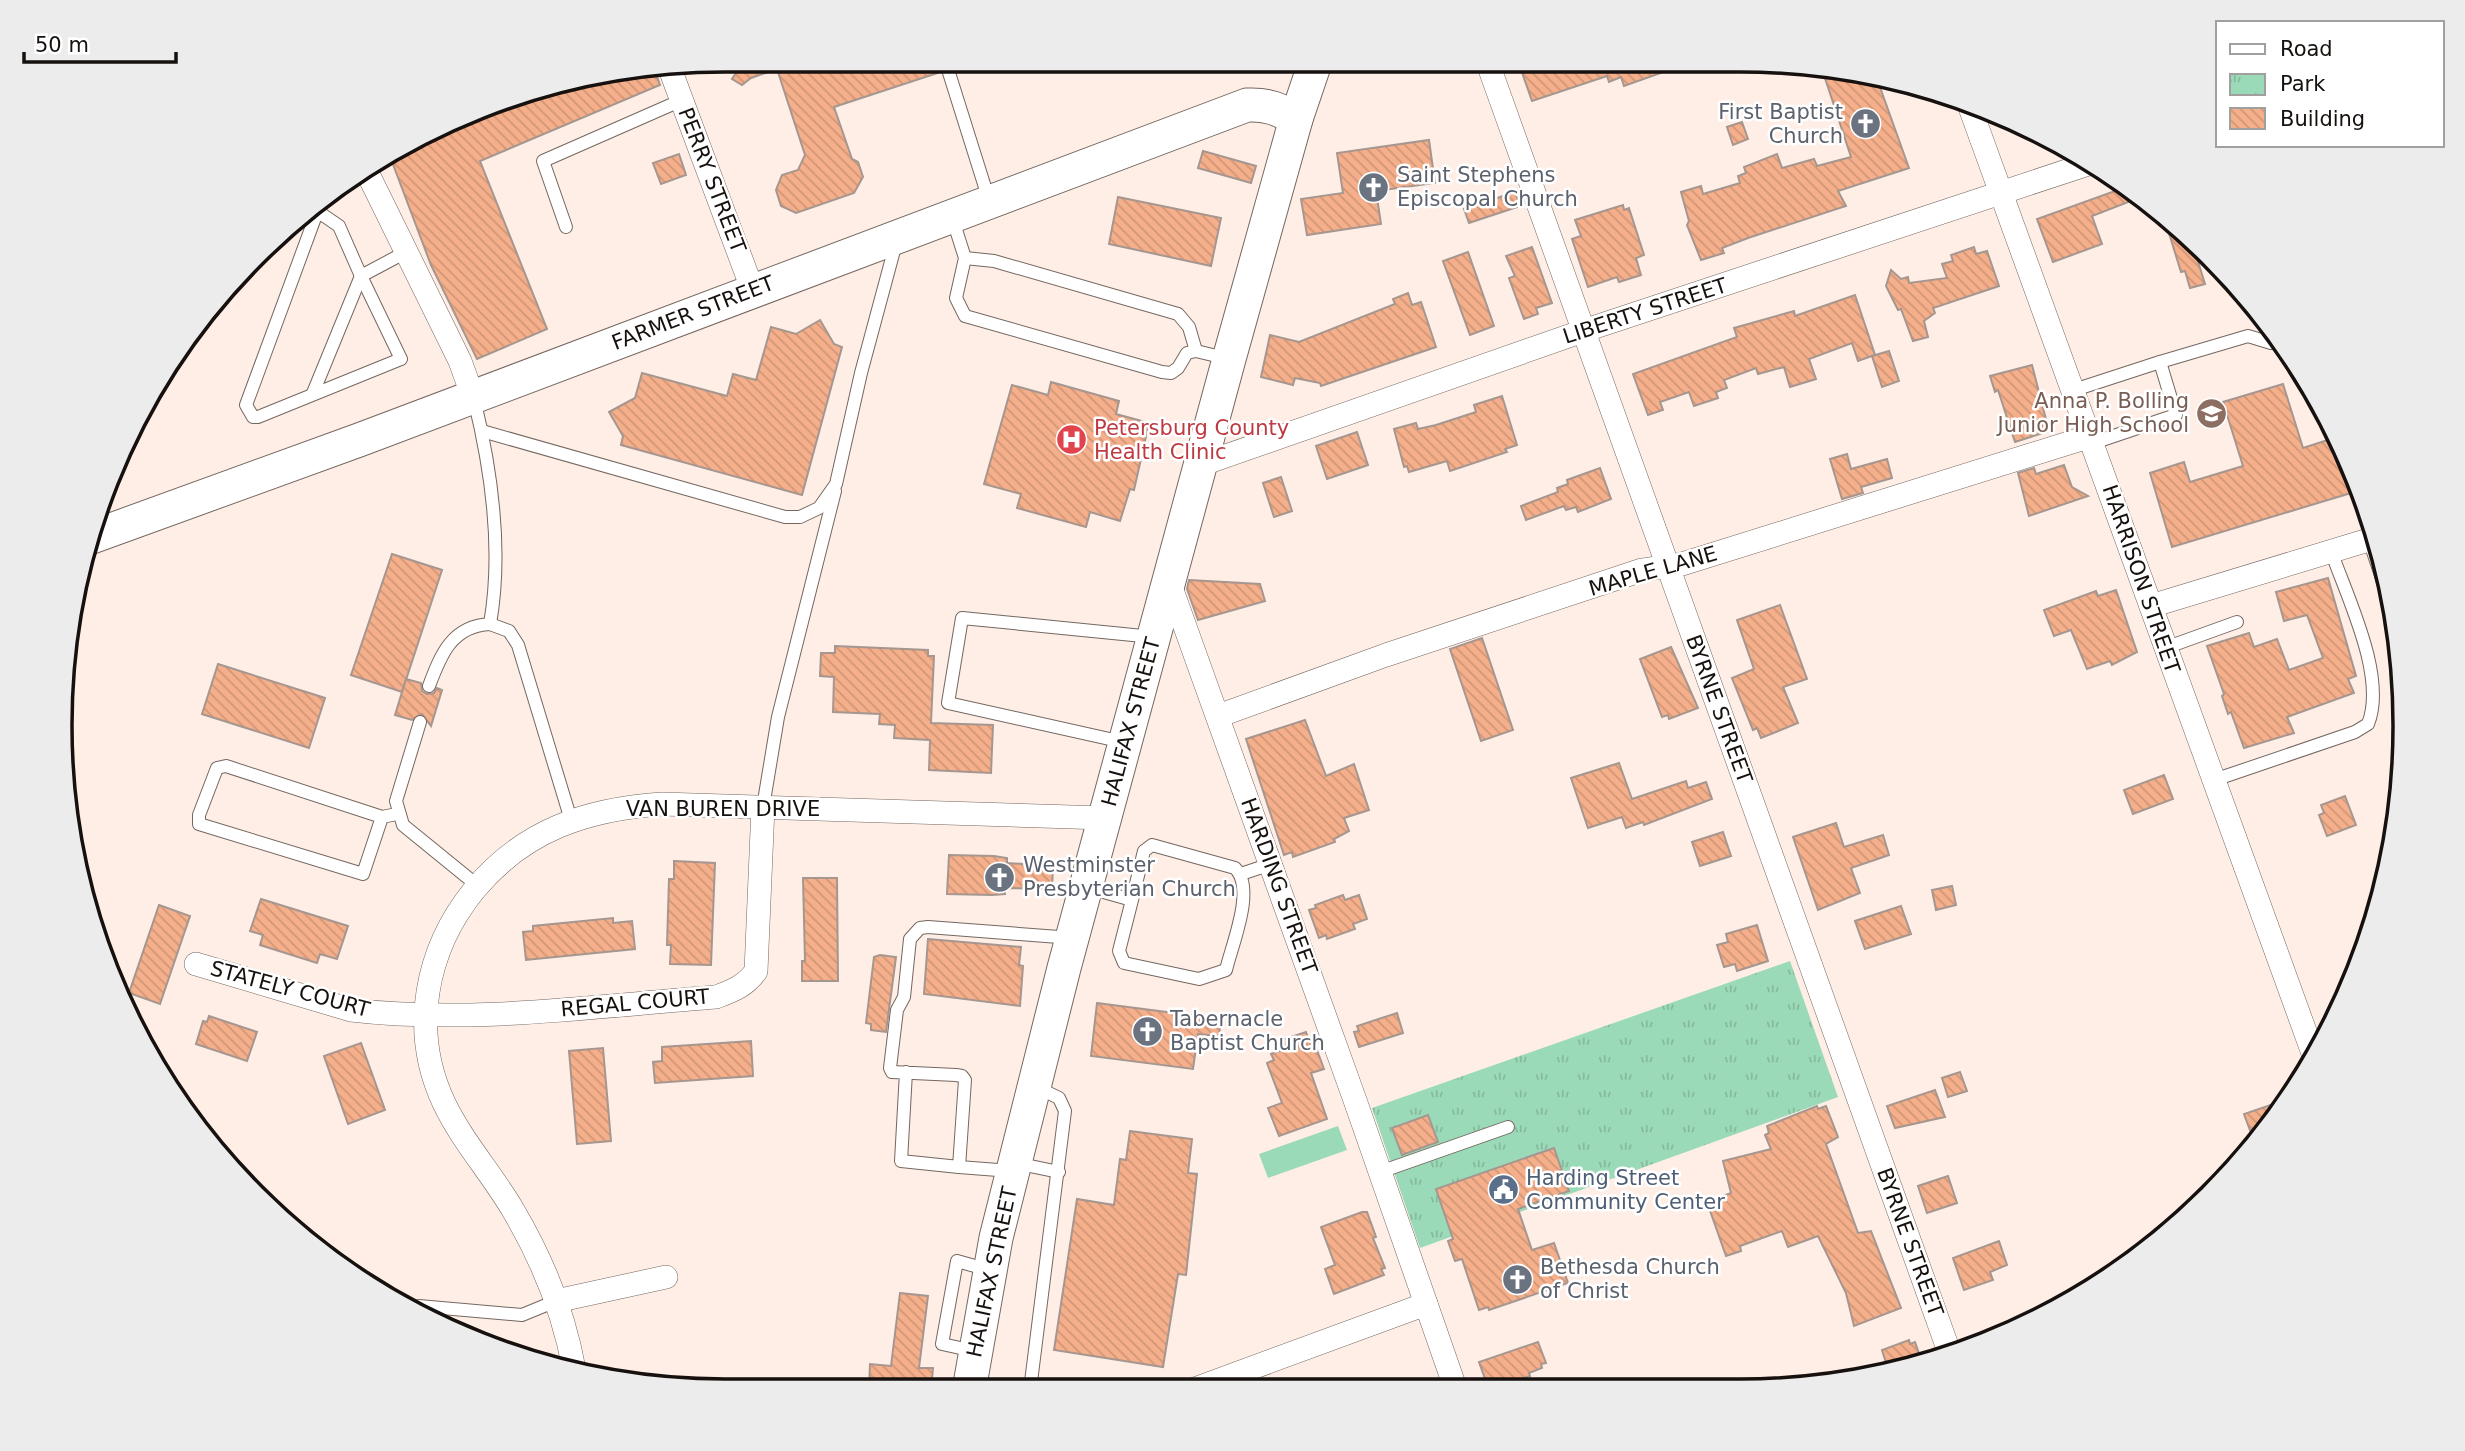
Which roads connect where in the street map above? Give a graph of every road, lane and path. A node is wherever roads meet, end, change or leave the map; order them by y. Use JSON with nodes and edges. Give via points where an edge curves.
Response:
{"nodes":[{"id":1,"x":950,"y":72,"type":"edge"},
{"id":2,"x":1312,"y":72,"type":"edge"},
{"id":3,"x":1491,"y":72,"type":"edge"},
{"id":4,"x":672,"y":74,"type":"edge"},
{"id":5,"x":682,"y":100,"type":"junction"},
{"id":6,"x":1973,"y":115,"type":"edge"},
{"id":7,"x":1296,"y":119,"type":"junction"},
{"id":8,"x":2079,"y":167,"type":"edge"},
{"id":9,"x":370,"y":177,"type":"edge"},
{"id":10,"x":2002,"y":194,"type":"junction"},
{"id":11,"x":989,"y":201,"type":"junction"},
{"id":12,"x":318,"y":215,"type":"edge"},
{"id":13,"x":951,"y":215,"type":"junction"},
{"id":14,"x":315,"y":217,"type":"edge"},
{"id":15,"x":566,"y":227,"type":"dead end"},
{"id":16,"x":898,"y":236,"type":"junction"},
{"id":17,"x":406,"y":252,"type":"junction"},
{"id":18,"x":965,"y":257,"type":"junction"},
{"id":19,"x":360,"y":276,"type":"junction"},
{"id":20,"x":754,"y":290,"type":"junction"},
{"id":21,"x":1583,"y":331,"type":"junction"},
{"id":22,"x":2268,"y":342,"type":"edge"},
{"id":23,"x":1196,"y":351,"type":"junction"},
{"id":24,"x":1229,"y":359,"type":"junction"},
{"id":25,"x":2160,"y":362,"type":"junction"},
{"id":26,"x":2074,"y":390,"type":"junction"},
{"id":27,"x":313,"y":393,"type":"junction"},
{"id":28,"x":473,"y":397,"type":"junction"},
{"id":29,"x":482,"y":432,"type":"junction"},
{"id":30,"x":2092,"y":440,"type":"junction"},
{"id":31,"x":1200,"y":465,"type":"junction"},
{"id":32,"x":836,"y":484,"type":"junction"},
{"id":33,"x":101,"y":533,"type":"edge"},
{"id":34,"x":2366,"y":541,"type":"edge"},
{"id":35,"x":2331,"y":551,"type":"junction"},
{"id":36,"x":1668,"y":566,"type":"junction"},
{"id":37,"x":1169,"y":582,"type":"junction"},
{"id":38,"x":2151,"y":606,"type":"junction"},
{"id":39,"x":2237,"y":622,"type":"dead end"},
{"id":40,"x":490,"y":625,"type":"junction"},
{"id":41,"x":1154,"y":638,"type":"junction"},
{"id":42,"x":2165,"y":648,"type":"junction"},
{"id":43,"x":429,"y":686,"type":"dead end"},
{"id":44,"x":1218,"y":716,"type":"junction"},
{"id":45,"x":419,"y":722,"type":"dead end"},
{"id":46,"x":1125,"y":742,"type":"junction"},
{"id":47,"x":2214,"y":780,"type":"junction"},
{"id":48,"x":763,"y":807,"type":"junction"},
{"id":49,"x":397,"y":814,"type":"junction"},
{"id":50,"x":382,"y":817,"type":"junction"},
{"id":51,"x":1105,"y":818,"type":"junction"},
{"id":52,"x":571,"y":820,"type":"junction"},
{"id":53,"x":1271,"y":864,"type":"junction"},
{"id":54,"x":1241,"y":874,"type":"junction"},
{"id":55,"x":478,"y":886,"type":"junction"},
{"id":56,"x":1086,"y":887,"type":"junction"},
{"id":57,"x":1132,"y":900,"type":"junction"},
{"id":58,"x":1072,"y":938,"type":"junction"},
{"id":59,"x":196,"y":964,"type":"dead end"},
{"id":60,"x":425,"y":1015,"type":"junction"},
{"id":61,"x":2310,"y":1045,"type":"edge"},
{"id":62,"x":906,"y":1072,"type":"junction"},
{"id":63,"x":1034,"y":1087,"type":"junction"},
{"id":64,"x":1508,"y":1127,"type":"dead end"},
{"id":65,"x":959,"y":1167,"type":"junction"},
{"id":66,"x":1014,"y":1167,"type":"junction"},
{"id":67,"x":1059,"y":1172,"type":"junction"},
{"id":68,"x":1380,"y":1172,"type":"junction"},
{"id":69,"x":666,"y":1277,"type":"dead end"},
{"id":70,"x":556,"y":1301,"type":"junction"},
{"id":71,"x":1426,"y":1304,"type":"junction"},
{"id":72,"x":426,"y":1307,"type":"edge"},
{"id":73,"x":1947,"y":1346,"type":"edge"},
{"id":74,"x":572,"y":1361,"type":"edge"},
{"id":75,"x":971,"y":1379,"type":"edge"},
{"id":76,"x":1031,"y":1379,"type":"edge"},
{"id":77,"x":1222,"y":1379,"type":"edge"},
{"id":78,"x":1452,"y":1379,"type":"edge"}],
"edges":[{"from":1,"to":11,"type":"lane"},
{"from":2,"to":7,"type":"main road","name":"HALIFAX STREET"},
{"from":3,"to":21,"type":"street","name":"BYRNE STREET"},
{"from":4,"to":5,"type":"street","name":"PERRY STREET"},
{"from":5,"to":15,"type":"lane","via":[[543,161]]},
{"from":5,"to":20,"type":"street","name":"PERRY STREET"},
{"from":6,"to":10,"type":"street","name":"HARRISON STREET"},
{"from":7,"to":11,"type":"main road","name":"FARMER STREET","via":[[1278,108],[1247,105]]},
{"from":7,"to":24,"type":"main road","name":"HALIFAX STREET"},
{"from":8,"to":10,"type":"street","name":"LIBERTY STREET"},
{"from":9,"to":17,"type":"street"},
{"from":10,"to":21,"type":"street","name":"LIBERTY STREET"},
{"from":10,"to":26,"type":"street","name":"HARRISON STREET"},
{"from":11,"to":13,"type":"main road","name":"FARMER STREET"},
{"from":12,"to":19,"type":"lane","via":[[340,226]]},
{"from":13,"to":16,"type":"main road","name":"FARMER STREET"},
{"from":13,"to":18,"type":"lane"},
{"from":14,"to":27,"type":"lane","via":[[246,405],[248,412],[258,417]]},
{"from":16,"to":20,"type":"main road","name":"FARMER STREET"},
{"from":16,"to":32,"type":"lane"},
{"from":17,"to":19,"type":"lane"},
{"from":17,"to":28,"type":"street"},
{"from":18,"to":23,"type":"lane","via":[[1007,264],[1178,314],[1189,327]]},
{"from":18,"to":23,"type":"lane","via":[[956,298],[965,316],[1171,373],[1187,354]]},
{"from":19,"to":27,"type":"lane"},
{"from":19,"to":27,"type":"lane","via":[[401,359]]},
{"from":20,"to":28,"type":"main road","name":"FARMER STREET"},
{"from":21,"to":31,"type":"street","name":"LIBERTY STREET"},
{"from":21,"to":36,"type":"street","name":"BYRNE STREET"},
{"from":22,"to":25,"type":"lane","via":[[2248,336]]},
{"from":23,"to":24,"type":"lane"},
{"from":24,"to":31,"type":"main road","name":"HALIFAX STREET"},
{"from":25,"to":26,"type":"lane"},
{"from":25,"to":30,"type":"lane","via":[[2176,415]]},
{"from":26,"to":30,"type":"street","name":"HARRISON STREET"},
{"from":28,"to":29,"type":"lane"},
{"from":28,"to":33,"type":"main road","name":"FARMER STREET"},
{"from":29,"to":32,"type":"lane","via":[[785,517],[800,517],[819,508]]},
{"from":29,"to":40,"type":"lane","via":[[495,546]]},
{"from":30,"to":36,"type":"street","name":"MAPLE LANE"},
{"from":30,"to":38,"type":"street","name":"HARRISON STREET"},
{"from":31,"to":37,"type":"main road","name":"HALIFAX STREET"},
{"from":32,"to":48,"type":"lane","via":[[778,717]]},
{"from":34,"to":35,"type":"street"},
{"from":35,"to":38,"type":"street"},
{"from":35,"to":47,"type":"lane","via":[[2372,680],[2373,708],[2368,724]]},
{"from":36,"to":44,"type":"street","name":"MAPLE LANE","via":[[1642,570]]},
{"from":36,"to":73,"type":"street","name":"BYRNE STREET"},
{"from":37,"to":41,"type":"main road","name":"HALIFAX STREET"},
{"from":37,"to":44,"type":"street","name":"HARDING STREET"},
{"from":38,"to":42,"type":"street","name":"HARRISON STREET"},
{"from":39,"to":42,"type":"lane"},
{"from":40,"to":43,"type":"lane","via":[[457,635],[438,660]]},
{"from":40,"to":52,"type":"lane","via":[[509,631],[518,645]]},
{"from":41,"to":46,"type":"main road","name":"HALIFAX STREET"},
{"from":41,"to":46,"type":"lane","via":[[962,618],[948,703]]},
{"from":42,"to":47,"type":"street","name":"HARRISON STREET"},
{"from":44,"to":53,"type":"street","name":"HARDING STREET"},
{"from":45,"to":49,"type":"lane","via":[[396,801]]},
{"from":46,"to":51,"type":"main road","name":"HALIFAX STREET"},
{"from":47,"to":61,"type":"street","name":"HARRISON STREET"},
{"from":48,"to":51,"type":"street","name":"VAN BUREN DRIVE"},
{"from":48,"to":52,"type":"street","name":"VAN BUREN DRIVE","via":[[626,806]]},
{"from":48,"to":60,"type":"street","name":"REGAL COURT","via":[[757,965],[750,980],[734,991],[716,997],[504,1014]]},
{"from":49,"to":50,"type":"lane"},
{"from":49,"to":55,"type":"lane","via":[[403,825]]},
{"from":50,"to":50,"type":"lane","via":[[226,766],[217,768],[199,815],[206,828],[363,874]]},
{"from":51,"to":56,"type":"main road","name":"HALIFAX STREET"},
{"from":52,"to":55,"type":"street","name":"VAN BUREN DRIVE","via":[[535,835]]},
{"from":53,"to":54,"type":"lane"},
{"from":53,"to":68,"type":"street","name":"HARDING STREET"},
{"from":54,"to":57,"type":"lane","via":[[1235,868],[1152,845],[1144,851]]},
{"from":54,"to":57,"type":"lane","via":[[1245,894],[1226,970],[1211,977],[1199,979],[1120,960]]},
{"from":55,"to":60,"type":"street","name":"VAN BUREN DRIVE","via":[[437,951]]},
{"from":56,"to":57,"type":"lane"},
{"from":56,"to":58,"type":"main road","name":"HALIFAX STREET"},
{"from":58,"to":62,"type":"lane","via":[[920,928],[910,939],[891,1068],[892,1072]]},
{"from":58,"to":63,"type":"main road","name":"HALIFAX STREET"},
{"from":59,"to":60,"type":"street","name":"STATELY COURT","via":[[351,1010]]},
{"from":60,"to":70,"type":"street","name":"VAN BUREN DRIVE","via":[[425,1041],[443,1102],[514,1212]]},
{"from":62,"to":65,"type":"lane","via":[[901,1161]]},
{"from":62,"to":65,"type":"lane","via":[[962,1076],[965,1080]]},
{"from":63,"to":66,"type":"main road","name":"HALIFAX STREET"},
{"from":63,"to":67,"type":"lane","via":[[1064,1103]]},
{"from":64,"to":68,"type":"lane"},
{"from":65,"to":66,"type":"lane"},
{"from":66,"to":67,"type":"lane"},
{"from":66,"to":75,"type":"main road","name":"HALIFAX STREET","via":[[989,1270]]},
{"from":67,"to":76,"type":"lane"},
{"from":68,"to":71,"type":"street","name":"HARDING STREET"},
{"from":69,"to":70,"type":"street"},
{"from":70,"to":72,"type":"lane","via":[[522,1315]]},
{"from":70,"to":74,"type":"street","name":"VAN BUREN DRIVE"},
{"from":71,"to":77,"type":"street"},
{"from":71,"to":78,"type":"street","name":"HARDING STREET"}]}
